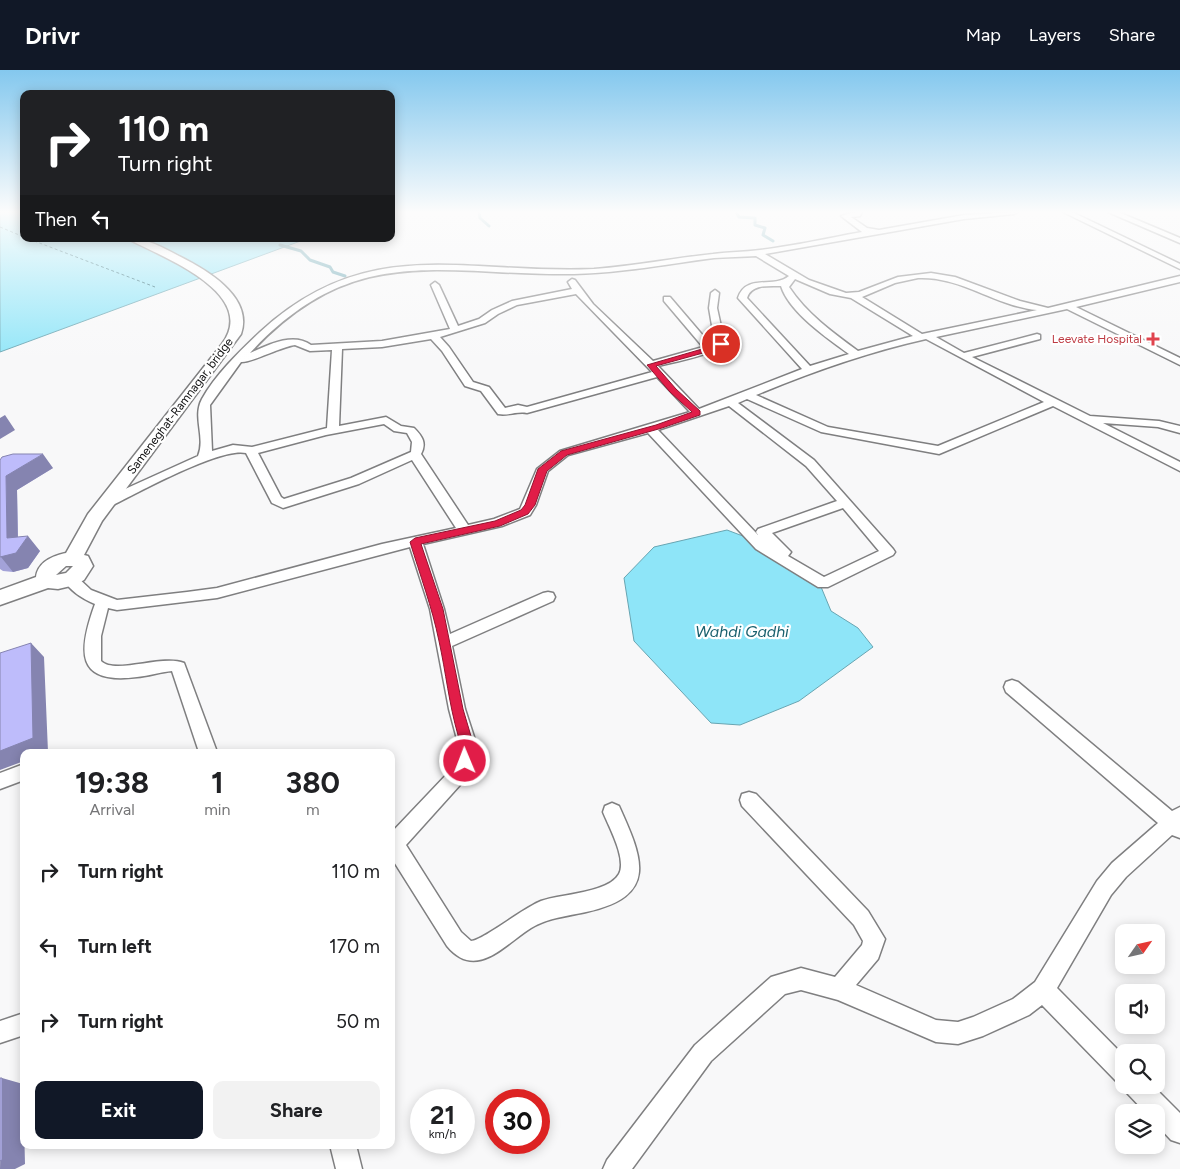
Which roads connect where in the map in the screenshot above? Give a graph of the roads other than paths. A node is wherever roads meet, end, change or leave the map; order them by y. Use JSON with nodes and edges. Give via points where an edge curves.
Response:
{"nodes":[{"id":1,"x":182,"y":263,"type":"edge"},
{"id":2,"x":659,"y":263,"type":"edge"},
{"id":3,"x":775,"y":263,"type":"edge"},
{"id":4,"x":566,"y":272,"type":"junction"},
{"id":5,"x":796,"y":275,"type":"junction"},
{"id":6,"x":1180,"y":279,"type":"edge"},
{"id":7,"x":786,"y":283,"type":"junction"},
{"id":8,"x":435,"y":285,"type":"dead end"},
{"id":9,"x":577,"y":291,"type":"junction"},
{"id":10,"x":716,"y":294,"type":"dead end"},
{"id":11,"x":852,"y":295,"type":"junction"},
{"id":12,"x":667,"y":299,"type":"dead end"},
{"id":13,"x":1064,"y":307,"type":"junction"},
{"id":14,"x":455,"y":330,"type":"junction"},
{"id":15,"x":433,"y":336,"type":"junction"},
{"id":16,"x":923,"y":336,"type":"junction"},
{"id":17,"x":1037,"y":337,"type":"dead end"},
{"id":18,"x":337,"y":347,"type":"junction"},
{"id":19,"x":710,"y":350,"type":"junction"},
{"id":20,"x":856,"y":356,"type":"junction"},
{"id":21,"x":963,"y":356,"type":"junction"},
{"id":22,"x":1180,"y":362,"type":"edge"},
{"id":23,"x":651,"y":365,"type":"junction"},
{"id":24,"x":232,"y":367,"type":"junction"},
{"id":25,"x":808,"y":370,"type":"junction"},
{"id":26,"x":658,"y":374,"type":"junction"},
{"id":27,"x":747,"y":395,"type":"junction"},
{"id":28,"x":730,"y":402,"type":"junction"},
{"id":29,"x":1054,"y":402,"type":"junction"},
{"id":30,"x":697,"y":413,"type":"junction"},
{"id":31,"x":1085,"y":418,"type":"junction"},
{"id":32,"x":651,"y":429,"type":"junction"},
{"id":33,"x":333,"y":430,"type":"junction"},
{"id":34,"x":1180,"y":430,"type":"edge"},
{"id":35,"x":251,"y":451,"type":"junction"},
{"id":36,"x":415,"y":454,"type":"junction"},
{"id":37,"x":203,"y":458,"type":"junction"},
{"id":38,"x":1180,"y":467,"type":"edge"},
{"id":39,"x":108,"y":502,"type":"junction"},
{"id":40,"x":845,"y":503,"type":"junction"},
{"id":41,"x":464,"y":530,"type":"junction"},
{"id":42,"x":415,"y":542,"type":"junction"},
{"id":43,"x":73,"y":559,"type":"junction"},
{"id":44,"x":806,"y":572,"type":"junction"},
{"id":45,"x":70,"y":579,"type":"junction"},
{"id":46,"x":47,"y":581,"type":"junction"},
{"id":47,"x":548,"y":597,"type":"dead end"},
{"id":48,"x":0,"y":598,"type":"edge"},
{"id":49,"x":103,"y":602,"type":"junction"},
{"id":50,"x":445,"y":643,"type":"junction"},
{"id":51,"x":1012,"y":687,"type":"dead end"},
{"id":52,"x":207,"y":749,"type":"edge"},
{"id":53,"x":20,"y":774,"type":"edge"},
{"id":54,"x":0,"y":781,"type":"edge"},
{"id":55,"x":749,"y":800,"type":"dead end"},
{"id":56,"x":612,"y":812,"type":"dead end"},
{"id":57,"x":1177,"y":823,"type":"edge"},
{"id":58,"x":395,"y":843,"type":"edge"},
{"id":59,"x":395,"y":848,"type":"edge"},
{"id":60,"x":839,"y":989,"type":"junction"},
{"id":61,"x":1043,"y":990,"type":"junction"},
{"id":62,"x":20,"y":1026,"type":"edge"},
{"id":63,"x":0,"y":1034,"type":"edge"},
{"id":64,"x":0,"y":1041,"type":"edge"},
{"id":65,"x":1115,"y":1064,"type":"edge"},
{"id":66,"x":1145,"y":1094,"type":"edge"},
{"id":67,"x":1180,"y":1131,"type":"edge"},
{"id":68,"x":344,"y":1149,"type":"edge"},
{"id":69,"x":349,"y":1169,"type":"edge"},
{"id":70,"x":616,"y":1169,"type":"edge"}],
"edges":[{"from":1,"to":39,"type":"main road","name":"Sameneghat-Ramnagar, bridge","via":[[221,286],[231,300],[238,324],[234,336],[218,358]]},
{"from":2,"to":4,"type":"street"},
{"from":3,"to":5,"type":"street"},
{"from":4,"to":9,"type":"street"},
{"from":4,"to":24,"type":"street","via":[[429,267],[355,278],[313,296],[258,340]]},
{"from":5,"to":7,"type":"street"},
{"from":5,"to":11,"type":"street","via":[[824,289]]},
{"from":6,"to":13,"type":"street"},
{"from":7,"to":20,"type":"street","via":[[789,294],[819,326]]},
{"from":7,"to":25,"type":"street","via":[[750,287],[742,298]]},
{"from":8,"to":14,"type":"street"},
{"from":9,"to":14,"type":"street","via":[[515,303],[482,321]]},
{"from":9,"to":23,"type":"street"},
{"from":10,"to":19,"type":"street","via":[[713,308],[721,344]]},
{"from":11,"to":13,"type":"street","via":[[888,282],[929,275],[947,278],[1026,306]]},
{"from":11,"to":16,"type":"street"},
{"from":12,"to":19,"type":"street"},
{"from":13,"to":16,"type":"street"},
{"from":13,"to":22,"type":"street"},
{"from":14,"to":15,"type":"street"},
{"from":15,"to":18,"type":"street"},
{"from":15,"to":26,"type":"street","via":[[446,349],[469,384],[485,389],[502,412],[530,409]]},
{"from":16,"to":20,"type":"street"},
{"from":16,"to":21,"type":"street"},
{"from":17,"to":21,"type":"street"},
{"from":18,"to":24,"type":"street","via":[[310,348],[296,342],[264,350]]},
{"from":18,"to":33,"type":"street"},
{"from":19,"to":23,"type":"street"},
{"from":20,"to":25,"type":"street"},
{"from":21,"to":29,"type":"street"},
{"from":23,"to":26,"type":"street"},
{"from":24,"to":37,"type":"street","via":[[206,400],[204,423],[209,440]]},
{"from":25,"to":27,"type":"street"},
{"from":26,"to":30,"type":"street"},
{"from":27,"to":28,"type":"street"},
{"from":27,"to":29,"type":"street","via":[[825,430],[939,450]]},
{"from":28,"to":30,"type":"street"},
{"from":28,"to":40,"type":"street","via":[[810,463]]},
{"from":29,"to":31,"type":"street"},
{"from":30,"to":32,"type":"street"},
{"from":31,"to":34,"type":"street","via":[[1159,424]]},
{"from":31,"to":38,"type":"street"},
{"from":32,"to":41,"type":"street","via":[[564,453],[543,469],[525,512],[497,523]]},
{"from":32,"to":44,"type":"street","via":[[761,546]]},
{"from":33,"to":35,"type":"street"},
{"from":33,"to":36,"type":"street","via":[[388,420],[398,429],[410,430],[418,439],[419,448]]},
{"from":35,"to":36,"type":"street","via":[[281,504],[355,481]]},
{"from":35,"to":37,"type":"street","via":[[231,449]]},
{"from":36,"to":41,"type":"street"},
{"from":37,"to":39,"type":"street"},
{"from":39,"to":43,"type":"main road","via":[[82,539]]},
{"from":40,"to":44,"type":"street","via":[[763,532]]},
{"from":40,"to":44,"type":"street","via":[[888,552],[823,583]]},
{"from":41,"to":42,"type":"street"},
{"from":42,"to":49,"type":"street","via":[[217,593],[117,605]]},
{"from":42,"to":50,"type":"street"},
{"from":43,"to":45,"type":"main road","via":[[81,561],[83,566]]},
{"from":43,"to":46,"type":"main road","via":[[55,564],[44,576]]},
{"from":45,"to":46,"type":"main road","via":[[54,583]]},
{"from":45,"to":49,"type":"street","via":[[86,594]]},
{"from":46,"to":48,"type":"main road"},
{"from":47,"to":50,"type":"street"},
{"from":49,"to":52,"type":"street","via":[[94,635],[92,659],[96,666],[113,672],[142,671],[169,665],[178,667]]},
{"from":50,"to":58,"type":"street","via":[[467,743],[465,761],[454,779]]},
{"from":51,"to":57,"type":"street"},
{"from":53,"to":54,"type":"street"},
{"from":55,"to":60,"type":"street","via":[[860,918],[874,939],[870,951]]},
{"from":56,"to":59,"type":"street","via":[[629,855],[630,873],[624,887],[607,897],[539,912],[474,953],[463,950],[454,939]]},
{"from":57,"to":61,"type":"street","via":[[1119,870],[1104,888]]},
{"from":60,"to":61,"type":"street","via":[[936,1031],[958,1034],[1021,1007]]},
{"from":60,"to":70,"type":"street","via":[[801,979],[779,985],[703,1053]]},
{"from":61,"to":65,"type":"street"},
{"from":62,"to":63,"type":"street"},
{"from":63,"to":64,"type":"street"},
{"from":66,"to":67,"type":"street"},
{"from":68,"to":69,"type":"street"}]}
